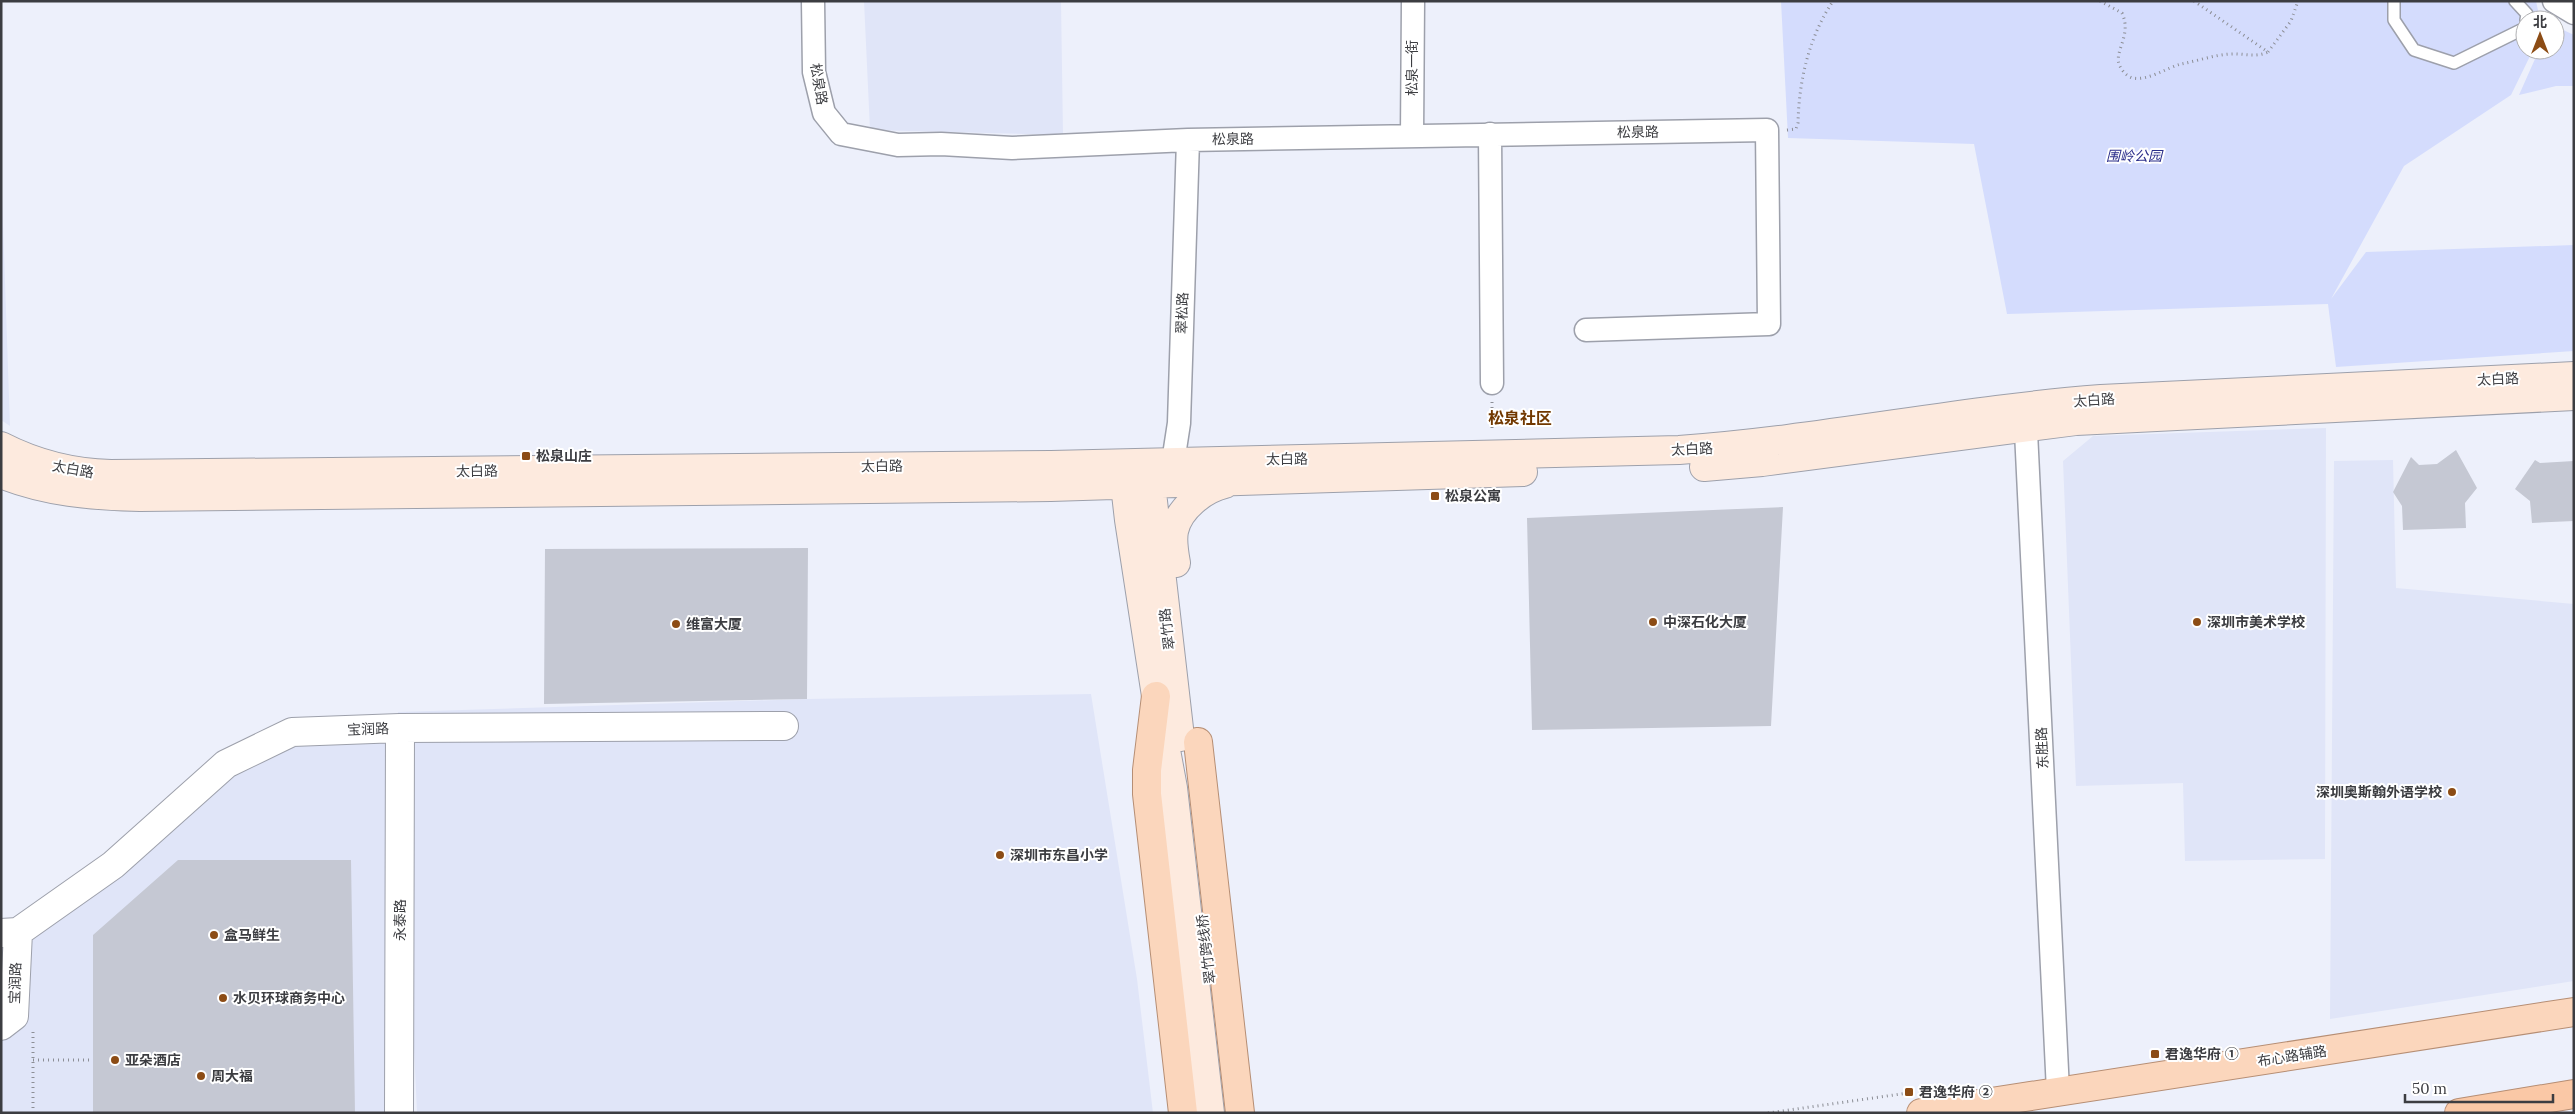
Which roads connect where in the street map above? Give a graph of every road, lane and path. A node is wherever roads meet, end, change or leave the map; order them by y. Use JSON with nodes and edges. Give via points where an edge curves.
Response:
{"nodes":[{"id":1,"x":813,"y":1,"type":"edge"},
{"id":2,"x":1413,"y":1,"type":"edge"},
{"id":3,"x":1833,"y":1,"type":"edge"},
{"id":4,"x":2100,"y":1,"type":"edge"},
{"id":5,"x":2194,"y":1,"type":"edge"},
{"id":6,"x":2298,"y":1,"type":"edge"},
{"id":7,"x":2394,"y":1,"type":"edge"},
{"id":8,"x":2554,"y":1,"type":"edge"},
{"id":9,"x":2574,"y":13,"type":"edge"},
{"id":10,"x":2515,"y":33,"type":"edge"},
{"id":11,"x":2268,"y":52,"type":"junction"},
{"id":12,"x":1767,"y":130,"type":"junction"},
{"id":13,"x":1490,"y":134,"type":"junction"},
{"id":14,"x":1412,"y":136,"type":"junction"},
{"id":15,"x":1188,"y":140,"type":"junction"},
{"id":16,"x":1586,"y":330,"type":"dead end"},
{"id":17,"x":2574,"y":376,"type":"edge"},
{"id":18,"x":1492,"y":384,"type":"joint"},
{"id":19,"x":2574,"y":396,"type":"edge"},
{"id":20,"x":2026,"y":416,"type":"junction"},
{"id":21,"x":1,"y":446,"type":"edge"},
{"id":22,"x":1492,"y":454,"type":"junction"},
{"id":23,"x":1,"y":474,"type":"edge"},
{"id":24,"x":1150,"y":475,"type":"junction"},
{"id":25,"x":1239,"y":481,"type":"junction"},
{"id":26,"x":1156,"y":696,"type":"junction"},
{"id":27,"x":784,"y":726,"type":"dead end"},
{"id":28,"x":400,"y":728,"type":"junction"},
{"id":29,"x":1198,"y":742,"type":"junction"},
{"id":30,"x":1180,"y":787,"type":"junction"},
{"id":31,"x":10,"y":933,"type":"edge"},
{"id":32,"x":2574,"y":1012,"type":"edge"},
{"id":33,"x":1,"y":1026,"type":"edge"},
{"id":34,"x":33,"y":1060,"type":"dead end"},
{"id":35,"x":93,"y":1060,"type":"dead end"},
{"id":36,"x":2058,"y":1091,"type":"junction"},
{"id":37,"x":2574,"y":1094,"type":"edge"},
{"id":38,"x":399,"y":1113,"type":"edge"},
{"id":39,"x":1183,"y":1113,"type":"edge"},
{"id":40,"x":1210,"y":1113,"type":"edge"},
{"id":41,"x":1226,"y":1113,"type":"edge"},
{"id":42,"x":1240,"y":1113,"type":"edge"},
{"id":43,"x":1921,"y":1113,"type":"edge"},
{"id":44,"x":2459,"y":1113,"type":"edge"}],
"edges":[{"from":1,"to":15,"type":"street","name":"松泉路","via":[[814,72],[824,113],[841,134],[898,145],[1012,148]]},
{"from":2,"to":14,"type":"street","name":"松泉一街"},
{"from":3,"to":12,"type":"path","via":[[1818,28],[1803,72],[1796,129]]},
{"from":4,"to":11,"type":"path","via":[[2122,14],[2127,30],[2118,62],[2121,69],[2133,78],[2218,56],[2253,56]]},
{"from":5,"to":11,"type":"path"},
{"from":6,"to":11,"type":"path","via":[[2291,21]]},
{"from":7,"to":10,"type":"lane","via":[[2394,20],[2414,50],[2454,63]]},
{"from":8,"to":9,"type":"street"},
{"from":12,"to":13,"type":"street","name":"松泉路"},
{"from":12,"to":16,"type":"street","via":[[1769,324]]},
{"from":13,"to":14,"type":"street","name":"松泉路"},
{"from":13,"to":18,"type":"street"},
{"from":14,"to":15,"type":"street","name":"松泉路"},
{"from":15,"to":24,"type":"street","name":"翠松路","via":[[1179,423]]},
{"from":17,"to":20,"type":"main road","name":"太白路","via":[[2101,399]]},
{"from":18,"to":22,"type":"path"},
{"from":19,"to":20,"type":"main road","name":"太白路","via":[[2102,420]]},
{"from":20,"to":22,"type":"main road","name":"太白路","via":[[1679,450]]},
{"from":20,"to":25,"type":"main road","name":"太白路","via":[[1723,466]]},
{"from":20,"to":36,"type":"street","name":"东胜路"},
{"from":21,"to":24,"type":"main road","name":"太白路","via":[[55,467],[111,474]]},
{"from":22,"to":24,"type":"main road","name":"太白路"},
{"from":23,"to":24,"type":"main road","name":"太白路","via":[[62,491],[140,497]]},
{"from":24,"to":25,"type":"main road","name":"太白路"},
{"from":24,"to":26,"type":"main road","name":"翠竹路","via":[[1135,564]]},
{"from":24,"to":30,"type":"main road","name":"翠竹路"},
{"from":25,"to":29,"type":"main road","name":"翠竹路","via":[[1204,492],[1182,514],[1174,529]]},
{"from":26,"to":30,"type":"main road","name":"翠竹路"},
{"from":26,"to":39,"type":"main road","via":[[1146,794]]},
{"from":27,"to":28,"type":"street","name":"宝润路"},
{"from":28,"to":31,"type":"street","name":"宝润路","via":[[292,732],[226,764],[113,865]]},
{"from":28,"to":38,"type":"street","name":"永泰路"},
{"from":29,"to":30,"type":"main road","name":"翠竹路"},
{"from":29,"to":42,"type":"main road"},
{"from":30,"to":40,"type":"main road","name":"翠竹跨线桥"},
{"from":30,"to":41,"type":"main road","name":"翠竹跨线桥"},
{"from":31,"to":33,"type":"street","name":"宝润路","via":[[14,1016]]},
{"from":32,"to":36,"type":"main road","name":"布心路辅路"},
{"from":34,"to":35,"type":"path"},
{"from":36,"to":43,"type":"main road","name":"布心路辅路"},
{"from":37,"to":44,"type":"highway"}]}
